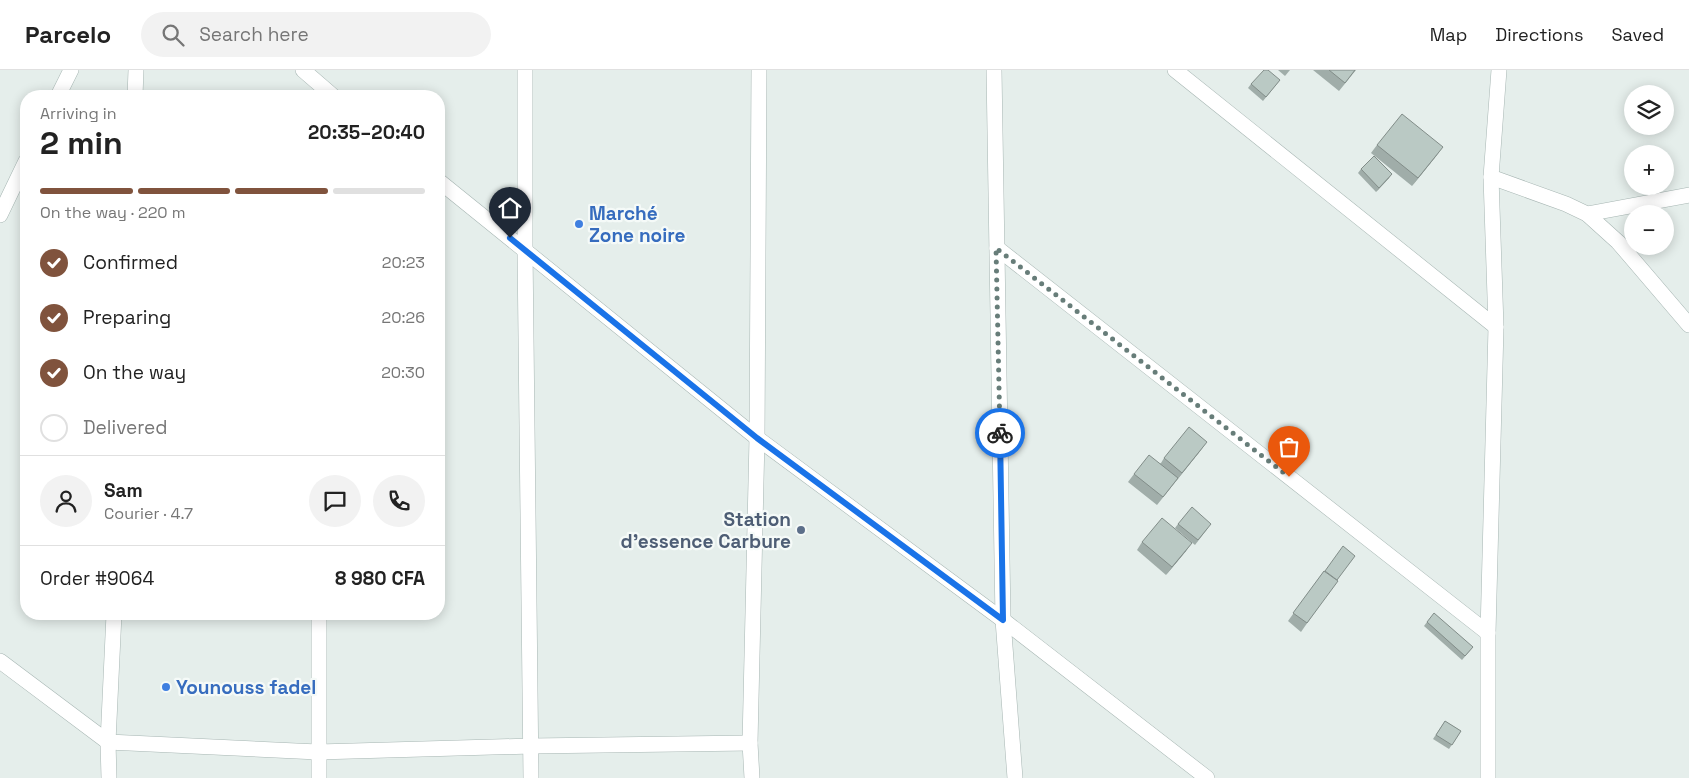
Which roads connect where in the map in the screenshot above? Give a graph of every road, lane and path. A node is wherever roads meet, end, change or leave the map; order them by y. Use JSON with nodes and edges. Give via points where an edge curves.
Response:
{"nodes":[{"id":1,"x":71,"y":70,"type":"edge"},
{"id":2,"x":136,"y":70,"type":"edge"},
{"id":3,"x":303,"y":70,"type":"edge"},
{"id":4,"x":525,"y":70,"type":"edge"},
{"id":5,"x":759,"y":70,"type":"edge"},
{"id":6,"x":994,"y":70,"type":"edge"},
{"id":7,"x":1175,"y":70,"type":"edge"},
{"id":8,"x":1498,"y":70,"type":"edge"},
{"id":9,"x":61,"y":90,"type":"edge"},
{"id":10,"x":135,"y":90,"type":"edge"},
{"id":11,"x":323,"y":90,"type":"edge"},
{"id":12,"x":20,"y":173,"type":"edge"},
{"id":13,"x":1491,"y":177,"type":"junction"},
{"id":14,"x":445,"y":186,"type":"edge"},
{"id":15,"x":1689,"y":195,"type":"edge"},
{"id":16,"x":1587,"y":214,"type":"junction"},
{"id":17,"x":0,"y":215,"type":"edge"},
{"id":18,"x":996,"y":248,"type":"junction"},
{"id":19,"x":525,"y":249,"type":"junction"},
{"id":20,"x":1689,"y":325,"type":"edge"},
{"id":21,"x":1496,"y":327,"type":"junction"},
{"id":22,"x":757,"y":438,"type":"junction"},
{"id":23,"x":114,"y":620,"type":"edge"},
{"id":24,"x":319,"y":620,"type":"edge"},
{"id":25,"x":1003,"y":620,"type":"junction"},
{"id":26,"x":1488,"y":633,"type":"junction"},
{"id":27,"x":0,"y":661,"type":"edge"},
{"id":28,"x":108,"y":742,"type":"junction"},
{"id":29,"x":750,"y":743,"type":"junction"},
{"id":30,"x":531,"y":746,"type":"junction"},
{"id":31,"x":318,"y":752,"type":"junction"},
{"id":32,"x":109,"y":778,"type":"edge"},
{"id":33,"x":319,"y":778,"type":"edge"},
{"id":34,"x":531,"y":778,"type":"edge"},
{"id":35,"x":752,"y":778,"type":"edge"},
{"id":36,"x":1015,"y":778,"type":"edge"},
{"id":37,"x":1207,"y":778,"type":"edge"},
{"id":38,"x":1488,"y":778,"type":"edge"}],
"edges":[{"from":1,"to":9,"type":"street"},
{"from":2,"to":10,"type":"street"},
{"from":3,"to":11,"type":"street"},
{"from":4,"to":19,"type":"street"},
{"from":5,"to":22,"type":"street"},
{"from":6,"to":18,"type":"street"},
{"from":7,"to":21,"type":"street"},
{"from":8,"to":13,"type":"street"},
{"from":12,"to":17,"type":"street"},
{"from":13,"to":16,"type":"street"},
{"from":13,"to":21,"type":"street"},
{"from":14,"to":19,"type":"street"},
{"from":15,"to":16,"type":"street"},
{"from":16,"to":20,"type":"street","via":[[1618,242]]},
{"from":18,"to":25,"type":"street"},
{"from":18,"to":26,"type":"street"},
{"from":19,"to":22,"type":"street"},
{"from":19,"to":30,"type":"street"},
{"from":21,"to":26,"type":"street"},
{"from":22,"to":25,"type":"street"},
{"from":22,"to":29,"type":"street"},
{"from":23,"to":28,"type":"street"},
{"from":24,"to":31,"type":"street"},
{"from":25,"to":36,"type":"street"},
{"from":25,"to":37,"type":"street"},
{"from":26,"to":38,"type":"street"},
{"from":27,"to":28,"type":"street"},
{"from":28,"to":31,"type":"street"},
{"from":28,"to":32,"type":"street"},
{"from":29,"to":30,"type":"street"},
{"from":29,"to":35,"type":"street"},
{"from":30,"to":31,"type":"street"},
{"from":30,"to":34,"type":"street"},
{"from":31,"to":33,"type":"street"}]}
